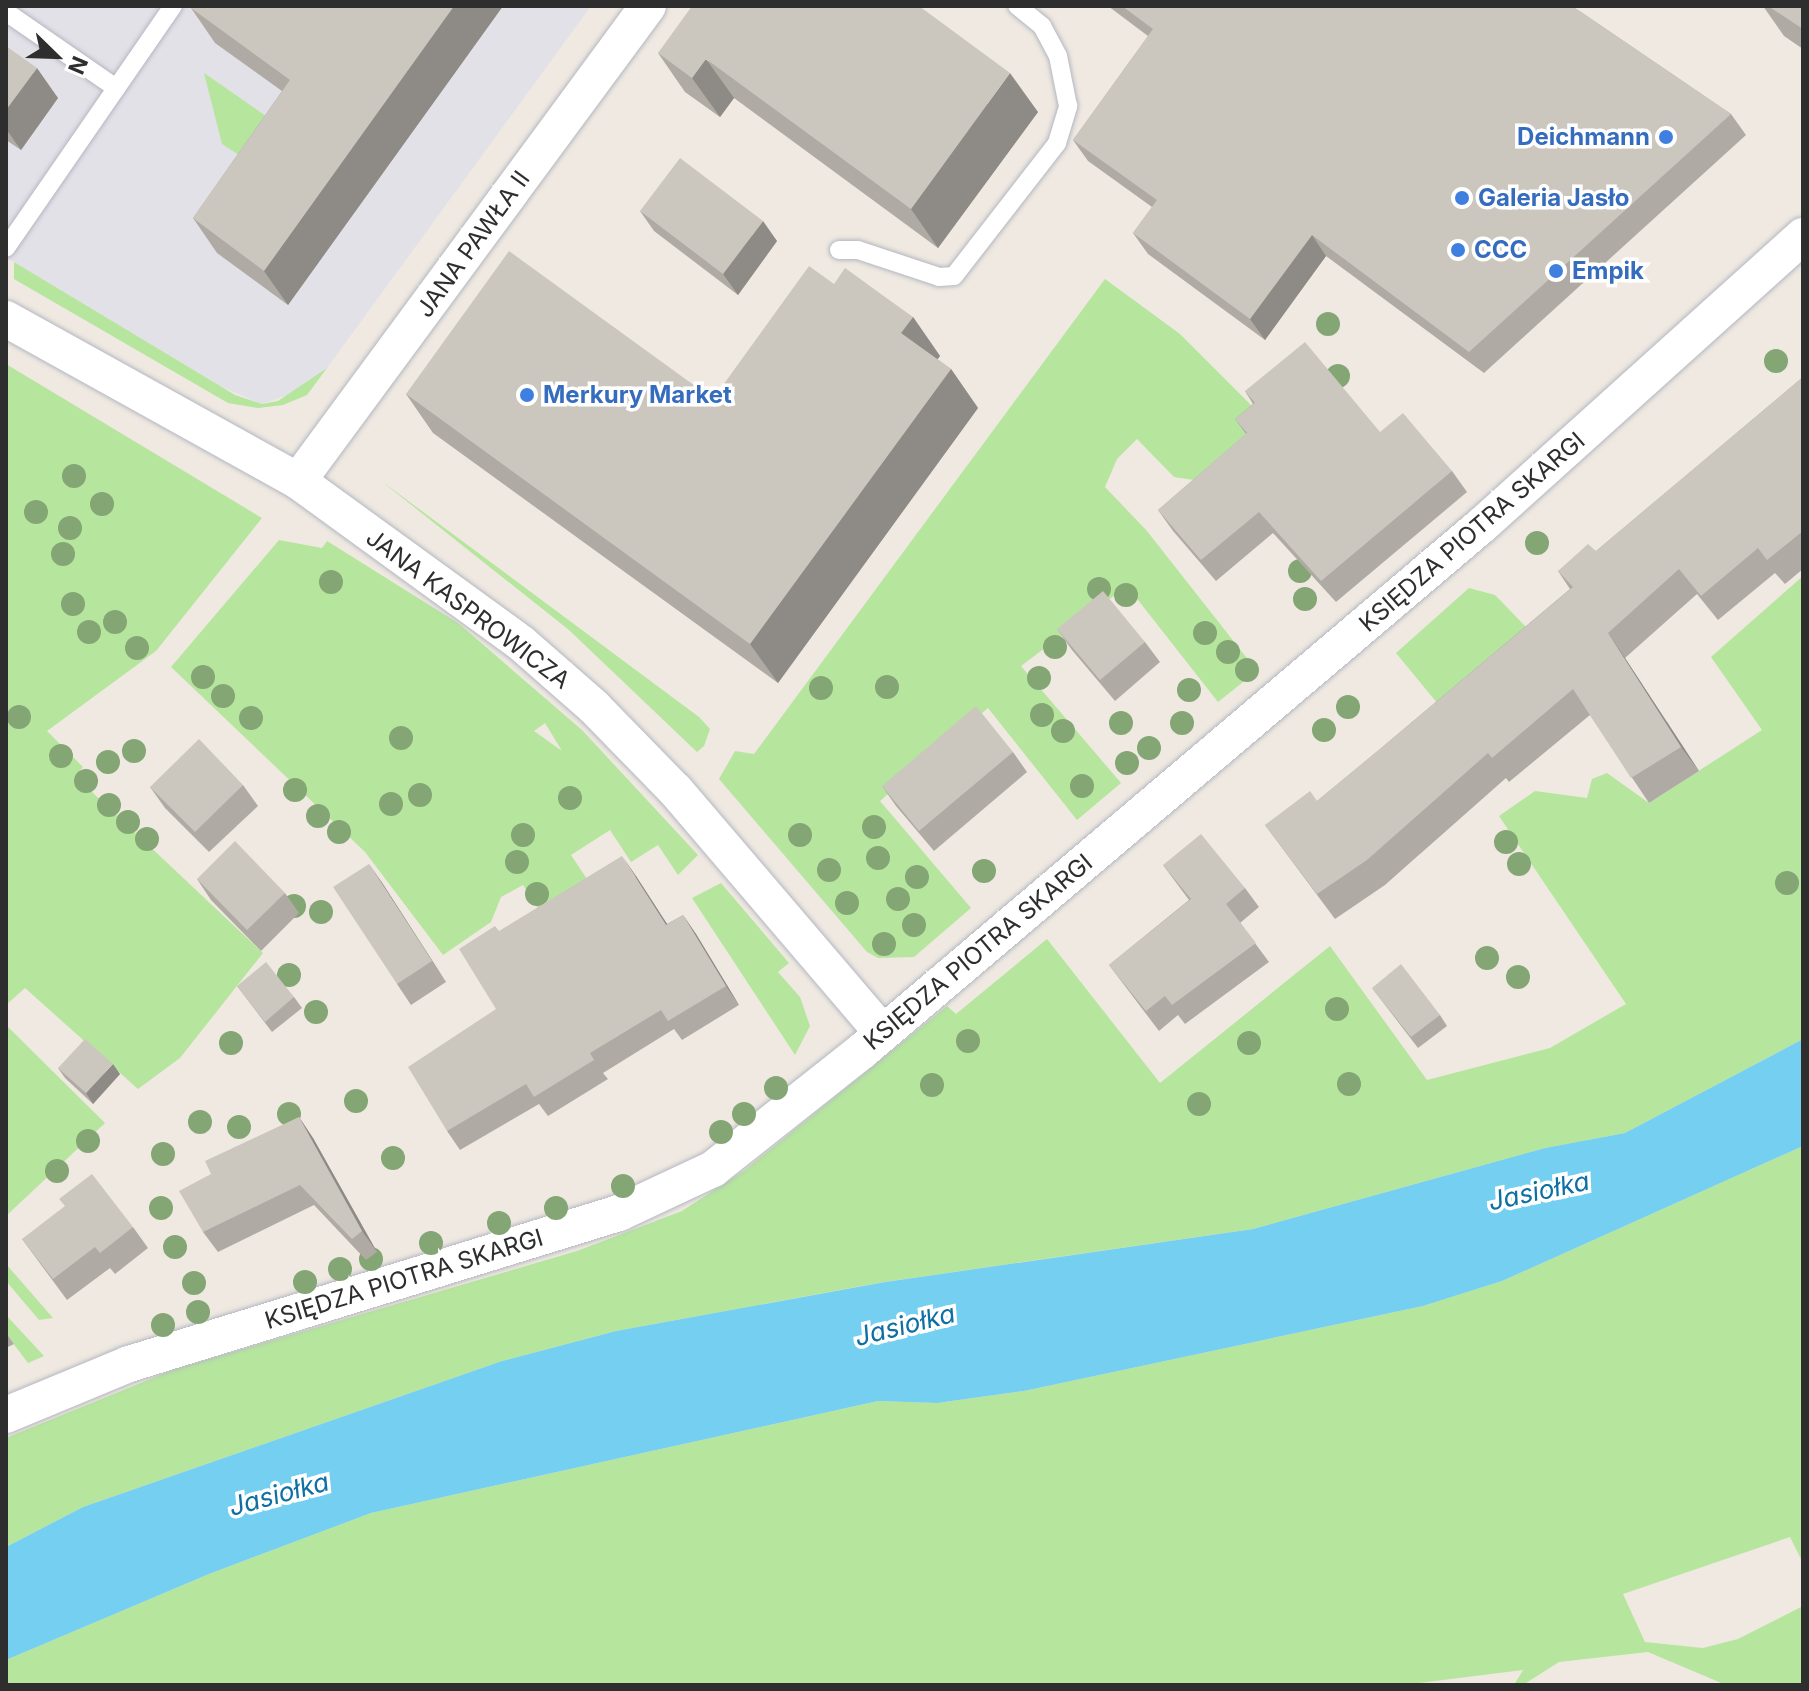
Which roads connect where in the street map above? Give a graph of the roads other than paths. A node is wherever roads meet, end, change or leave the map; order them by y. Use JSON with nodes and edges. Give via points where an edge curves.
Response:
{"nodes":[{"id":1,"x":173,"y":6,"type":"edge"},
{"id":2,"x":648,"y":6,"type":"edge"},
{"id":3,"x":1017,"y":6,"type":"edge"},
{"id":4,"x":6,"y":12,"type":"edge"},
{"id":5,"x":116,"y":88,"type":"junction"},
{"id":6,"x":1803,"y":236,"type":"edge"},
{"id":7,"x":6,"y":248,"type":"edge"},
{"id":8,"x":839,"y":250,"type":"dead end"},
{"id":9,"x":6,"y":319,"type":"edge"},
{"id":10,"x":298,"y":481,"type":"junction"},
{"id":11,"x":883,"y":1033,"type":"junction"},
{"id":12,"x":6,"y":1415,"type":"edge"}],
"edges":[{"from":1,"to":5,"type":"lane"},
{"from":2,"to":10,"type":"street","name":"JANA PAWŁA II"},
{"from":3,"to":8,"type":"lane","via":[[1042,26],[1058,56],[1068,106],[1057,143],[954,276],[939,277],[858,250]]},
{"from":4,"to":5,"type":"lane"},
{"from":5,"to":7,"type":"lane"},
{"from":6,"to":11,"type":"street","name":"KSIĘDZA PIOTRA SKARGI","via":[[1482,525]]},
{"from":9,"to":10,"type":"street","name":"JANA KASPROWICZA"},
{"from":10,"to":11,"type":"street","name":"JANA KASPROWICZA","via":[[521,643],[594,707],[676,791]]},
{"from":11,"to":12,"type":"street","name":"KSIĘDZA PIOTRA SKARGI","via":[[748,1146],[682,1186],[619,1213],[129,1364]]}]}
